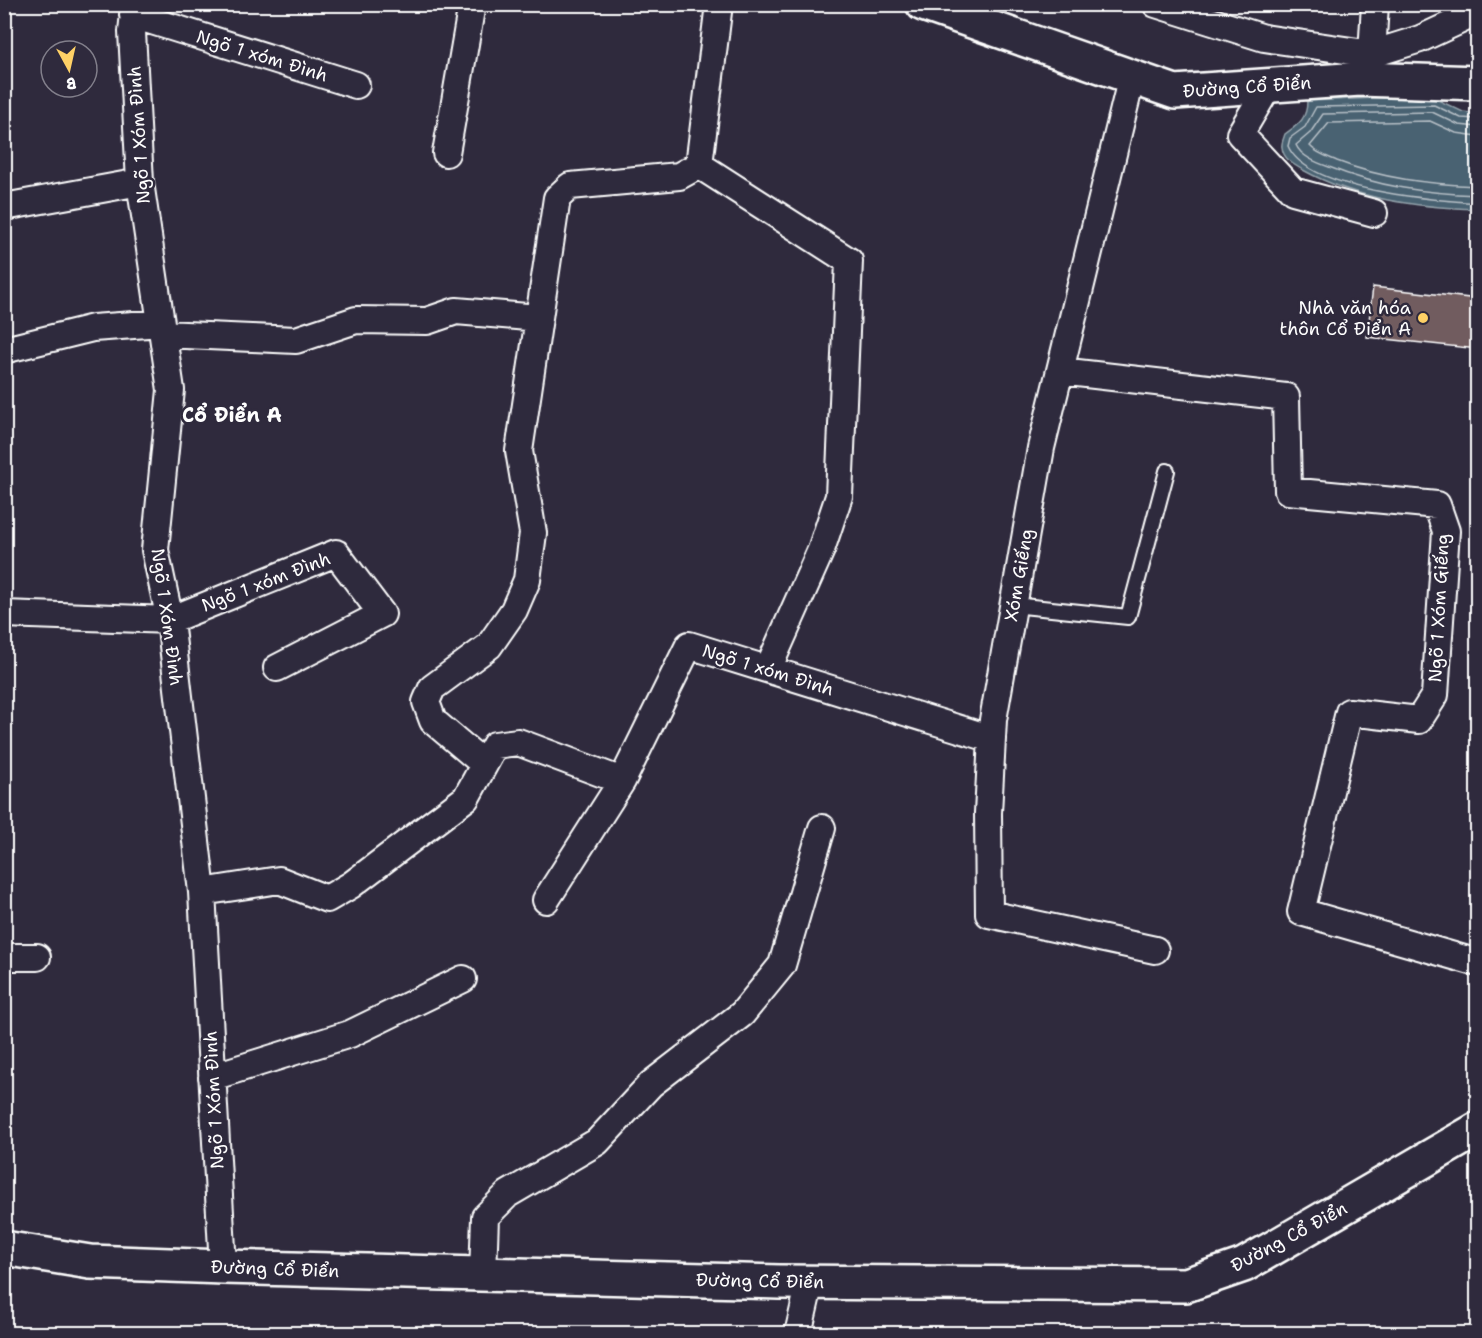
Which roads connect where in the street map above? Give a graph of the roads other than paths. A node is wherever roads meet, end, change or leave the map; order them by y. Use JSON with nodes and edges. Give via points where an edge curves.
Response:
{"nodes":[{"id":1,"x":472,"y":4,"type":"edge"},
{"id":2,"x":719,"y":4,"type":"edge"},
{"id":3,"x":923,"y":4,"type":"edge"},
{"id":4,"x":1375,"y":4,"type":"edge"},
{"id":5,"x":1161,"y":5,"type":"edge"},
{"id":6,"x":134,"y":10,"type":"edge"},
{"id":7,"x":1478,"y":12,"type":"edge"},
{"id":8,"x":1366,"y":67,"type":"junction"},
{"id":9,"x":1132,"y":76,"type":"junction"},
{"id":10,"x":1478,"y":83,"type":"edge"},
{"id":11,"x":356,"y":85,"type":"dead end"},
{"id":12,"x":1269,"y":86,"type":"junction"},
{"id":13,"x":446,"y":153,"type":"dead end"},
{"id":14,"x":699,"y":165,"type":"junction"},
{"id":15,"x":140,"y":182,"type":"junction"},
{"id":16,"x":4,"y":207,"type":"edge"},
{"id":17,"x":1374,"y":213,"type":"dead end"},
{"id":18,"x":539,"y":318,"type":"junction"},
{"id":19,"x":162,"y":329,"type":"junction"},
{"id":20,"x":4,"y":350,"type":"edge"},
{"id":21,"x":1060,"y":371,"type":"junction"},
{"id":22,"x":1167,"y":471,"type":"dead end"},
{"id":23,"x":1013,"y":605,"type":"junction"},
{"id":24,"x":4,"y":614,"type":"edge"},
{"id":25,"x":170,"y":620,"type":"junction"},
{"id":26,"x":277,"y":668,"type":"dead end"},
{"id":27,"x":768,"y":669,"type":"junction"},
{"id":28,"x":992,"y":739,"type":"junction"},
{"id":29,"x":484,"y":764,"type":"junction"},
{"id":30,"x":622,"y":781,"type":"junction"},
{"id":31,"x":822,"y":828,"type":"dead end"},
{"id":32,"x":202,"y":892,"type":"junction"},
{"id":33,"x":546,"y":900,"type":"dead end"},
{"id":34,"x":1155,"y":950,"type":"dead end"},
{"id":35,"x":4,"y":957,"type":"edge"},
{"id":36,"x":37,"y":957,"type":"dead end"},
{"id":37,"x":1478,"y":963,"type":"edge"},
{"id":38,"x":463,"y":979,"type":"dead end"},
{"id":39,"x":212,"y":1077,"type":"junction"},
{"id":40,"x":1478,"y":1129,"type":"edge"},
{"id":41,"x":4,"y":1248,"type":"edge"},
{"id":42,"x":223,"y":1268,"type":"junction"},
{"id":43,"x":483,"y":1274,"type":"junction"},
{"id":44,"x":810,"y":1282,"type":"junction"},
{"id":45,"x":798,"y":1334,"type":"edge"}],
"edges":[{"from":1,"to":13,"type":"street"},
{"from":2,"to":14,"type":"street"},
{"from":3,"to":9,"type":"street","name":"Đường Cổ Điển"},
{"from":4,"to":8,"type":"street"},
{"from":5,"to":8,"type":"street"},
{"from":6,"to":11,"type":"street","name":"Ngõ 1 xóm Đình"},
{"from":6,"to":15,"type":"street","name":"Ngõ 1 Xóm Đình"},
{"from":7,"to":8,"type":"street"},
{"from":8,"to":10,"type":"street","name":"Đường Cổ Điển"},
{"from":8,"to":12,"type":"street","name":"Đường Cổ Điển"},
{"from":9,"to":12,"type":"street","name":"Đường Cổ Điển","via":[[1175,92]]},
{"from":9,"to":21,"type":"street","name":"Xóm Giếng"},
{"from":12,"to":17,"type":"street","via":[[1240,134],[1293,191]]},
{"from":14,"to":18,"type":"street","via":[[679,176],[570,186],[557,198]]},
{"from":14,"to":27,"type":"street","via":[[849,261],[839,496],[821,550]]},
{"from":15,"to":16,"type":"street"},
{"from":15,"to":19,"type":"street","name":"Ngõ 1 Xóm Đình"},
{"from":18,"to":19,"type":"street","via":[[456,311],[427,321],[356,320],[296,340]]},
{"from":18,"to":29,"type":"street","via":[[519,451],[533,533],[527,580],[514,610],[489,646],[432,688],[426,702],[433,721]]},
{"from":19,"to":20,"type":"street","via":[[93,328]]},
{"from":19,"to":25,"type":"street","name":"Ngõ 1 Xóm Đình","via":[[171,390],[155,549]]},
{"from":21,"to":23,"type":"street","name":"Xóm Giếng","via":[[1041,448]]},
{"from":21,"to":37,"type":"street","name":"Ngõ 1 Xóm Giếng","via":[[1286,397],[1288,491],[1437,505],[1446,531],[1434,695],[1419,720],[1349,712],[1301,912]]},
{"from":22,"to":23,"type":"lane","via":[[1128,617]]},
{"from":23,"to":28,"type":"street","name":"Xóm Giếng"},
{"from":24,"to":25,"type":"street","name":"Ngõ 1 xóm Đình"},
{"from":25,"to":26,"type":"street","name":"Ngõ 1 xóm Đình","via":[[336,553],[382,614]]},
{"from":25,"to":32,"type":"street","name":"Ngõ 1 Xóm Đình"},
{"from":27,"to":28,"type":"street","name":"Ngõ 1 xóm Đình"},
{"from":27,"to":30,"type":"street","name":"Ngõ 1 xóm Đình","via":[[689,645]]},
{"from":28,"to":34,"type":"street","name":"Xóm Giếng","via":[[989,914]]},
{"from":29,"to":30,"type":"street","via":[[495,744],[518,742]]},
{"from":29,"to":32,"type":"street","via":[[466,798],[327,899],[279,880]]},
{"from":30,"to":33,"type":"street","name":"Ngõ 1 xóm Đình"},
{"from":31,"to":43,"type":"street","via":[[782,965],[742,1014],[651,1084],[597,1142],[508,1194],[485,1217]]},
{"from":32,"to":39,"type":"street","name":"Ngõ 1 Xóm Đình"},
{"from":35,"to":36,"type":"street"},
{"from":38,"to":39,"type":"street","name":"Ngõ 1 xóm Đình","via":[[350,1034]]},
{"from":39,"to":42,"type":"street","name":"Ngõ 1 Xóm Đình"},
{"from":40,"to":44,"type":"street","name":"Đường Cổ Điển","via":[[1244,1265],[1186,1285]]},
{"from":41,"to":42,"type":"street","name":"Đường Cổ Điển","via":[[90,1262]]},
{"from":42,"to":43,"type":"street","name":"Đường Cổ Điển"},
{"from":43,"to":44,"type":"street","name":"Đường Cổ Điển"},
{"from":44,"to":45,"type":"street"}]}
